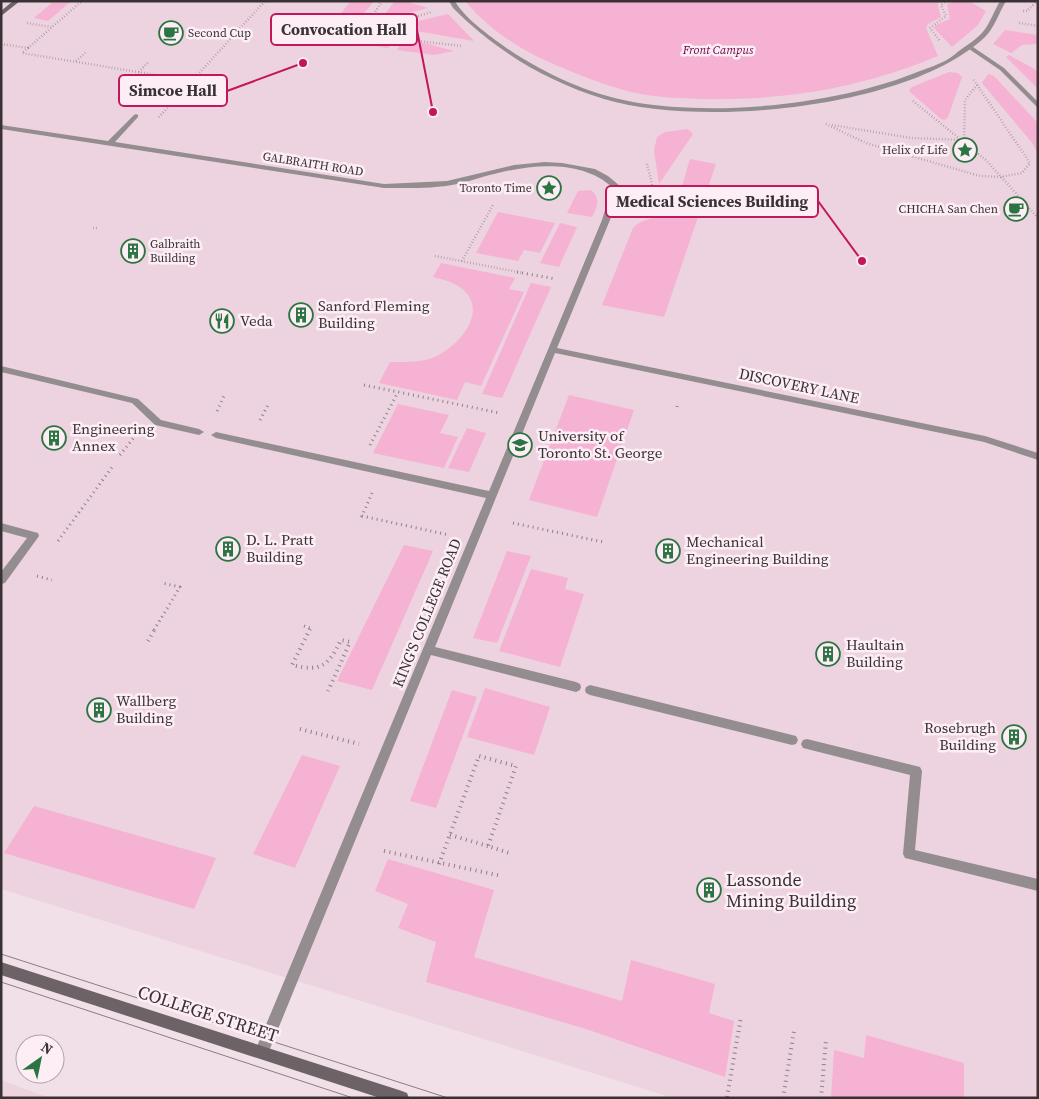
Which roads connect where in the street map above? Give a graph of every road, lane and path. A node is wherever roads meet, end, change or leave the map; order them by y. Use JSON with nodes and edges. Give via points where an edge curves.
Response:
{"nodes":[{"id":1,"x":17,"y":1,"type":"edge"},
{"id":2,"x":82,"y":1,"type":"edge"},
{"id":3,"x":266,"y":1,"type":"edge"},
{"id":4,"x":382,"y":1,"type":"edge"},
{"id":5,"x":452,"y":1,"type":"edge"},
{"id":6,"x":946,"y":1,"type":"edge"},
{"id":7,"x":1003,"y":1,"type":"edge"},
{"id":8,"x":436,"y":11,"type":"dead end"},
{"id":9,"x":1,"y":14,"type":"edge"},
{"id":10,"x":24,"y":23,"type":"dead end"},
{"id":11,"x":52,"y":27,"type":"junction"},
{"id":12,"x":375,"y":28,"type":"junction"},
{"id":13,"x":1,"y":44,"type":"edge"},
{"id":14,"x":28,"y":48,"type":"junction"},
{"id":15,"x":972,"y":48,"type":"junction"},
{"id":16,"x":87,"y":51,"type":"dead end"},
{"id":17,"x":505,"y":51,"type":"junction"},
{"id":18,"x":956,"y":57,"type":"junction"},
{"id":19,"x":149,"y":61,"type":"dead end"},
{"id":20,"x":76,"y":62,"type":"junction"},
{"id":21,"x":139,"y":72,"type":"junction"},
{"id":22,"x":193,"y":81,"type":"junction"},
{"id":23,"x":891,"y":84,"type":"junction"},
{"id":24,"x":977,"y":85,"type":"junction"},
{"id":25,"x":1038,"y":106,"type":"edge"},
{"id":26,"x":786,"y":107,"type":"junction"},
{"id":27,"x":136,"y":116,"type":"dead end"},
{"id":28,"x":829,"y":125,"type":"junction"},
{"id":29,"x":1,"y":127,"type":"edge"},
{"id":30,"x":964,"y":140,"type":"junction"},
{"id":31,"x":110,"y":144,"type":"junction"},
{"id":32,"x":130,"y":148,"type":"junction"},
{"id":33,"x":647,"y":164,"type":"dead end"},
{"id":34,"x":1000,"y":177,"type":"junction"},
{"id":35,"x":616,"y":186,"type":"joint"},
{"id":36,"x":656,"y":200,"type":"dead end"},
{"id":37,"x":493,"y":205,"type":"dead end"},
{"id":38,"x":1038,"y":218,"type":"edge"},
{"id":39,"x":435,"y":256,"type":"dead end"},
{"id":40,"x":462,"y":261,"type":"junction"},
{"id":41,"x":559,"y":280,"type":"dead end"},
{"id":42,"x":553,"y":350,"type":"junction"},
{"id":43,"x":1,"y":370,"type":"edge"},
{"id":44,"x":364,"y":385,"type":"dead end"},
{"id":45,"x":398,"y":392,"type":"junction"},
{"id":46,"x":503,"y":414,"type":"dead end"},
{"id":47,"x":139,"y":430,"type":"dead end"},
{"id":48,"x":199,"y":432,"type":"dead end"},
{"id":49,"x":216,"y":435,"type":"dead end"},
{"id":50,"x":366,"y":453,"type":"dead end"},
{"id":51,"x":120,"y":455,"type":"dead end"},
{"id":52,"x":1038,"y":457,"type":"edge"},
{"id":53,"x":113,"y":466,"type":"dead end"},
{"id":54,"x":374,"y":488,"type":"dead end"},
{"id":55,"x":491,"y":495,"type":"junction"},
{"id":56,"x":513,"y":523,"type":"dead end"},
{"id":57,"x":1,"y":527,"type":"edge"},
{"id":58,"x":449,"y":535,"type":"dead end"},
{"id":59,"x":34,"y":536,"type":"junction"},
{"id":60,"x":603,"y":542,"type":"dead end"},
{"id":61,"x":1,"y":580,"type":"edge"},
{"id":62,"x":162,"y":582,"type":"dead end"},
{"id":63,"x":304,"y":626,"type":"dead end"},
{"id":64,"x":148,"y":641,"type":"dead end"},
{"id":65,"x":429,"y":650,"type":"junction"},
{"id":66,"x":576,"y":687,"type":"dead end"},
{"id":67,"x":590,"y":690,"type":"dead end"},
{"id":68,"x":328,"y":691,"type":"dead end"},
{"id":69,"x":300,"y":729,"type":"dead end"},
{"id":70,"x":792,"y":740,"type":"dead end"},
{"id":71,"x":359,"y":744,"type":"dead end"},
{"id":72,"x":807,"y":744,"type":"dead end"},
{"id":73,"x":450,"y":835,"type":"junction"},
{"id":74,"x":488,"y":846,"type":"junction"},
{"id":75,"x":384,"y":851,"type":"dead end"},
{"id":76,"x":509,"y":853,"type":"dead end"},
{"id":77,"x":440,"y":864,"type":"junction"},
{"id":78,"x":502,"y":876,"type":"dead end"},
{"id":79,"x":1038,"y":885,"type":"edge"},
{"id":80,"x":1,"y":968,"type":"edge"},
{"id":81,"x":741,"y":1016,"type":"dead end"},
{"id":82,"x":794,"y":1031,"type":"dead end"},
{"id":83,"x":826,"y":1040,"type":"dead end"},
{"id":84,"x":262,"y":1051,"type":"junction"},
{"id":85,"x":727,"y":1097,"type":"edge"},
{"id":86,"x":402,"y":1098,"type":"edge"},
{"id":87,"x":783,"y":1098,"type":"edge"},
{"id":88,"x":821,"y":1098,"type":"edge"}],
"edges":[{"from":1,"to":9,"type":"main road"},
{"from":2,"to":11,"type":"path"},
{"from":3,"to":22,"type":"path"},
{"from":4,"to":12,"type":"path","via":[[369,22]]},
{"from":5,"to":17,"type":"street","via":[[469,22]]},
{"from":6,"to":18,"type":"path","via":[[941,6],[946,16],[930,28]]},
{"from":7,"to":15,"type":"street","via":[[996,20]]},
{"from":8,"to":12,"type":"path"},
{"from":10,"to":11,"type":"path"},
{"from":11,"to":14,"type":"path"},
{"from":12,"to":17,"type":"path","via":[[388,34]]},
{"from":13,"to":14,"type":"path"},
{"from":14,"to":20,"type":"path","via":[[22,53]]},
{"from":15,"to":18,"type":"street"},
{"from":15,"to":25,"type":"street","via":[[1002,69]]},
{"from":16,"to":20,"type":"path"},
{"from":17,"to":26,"type":"street","via":[[560,79],[630,104],[691,112]]},
{"from":18,"to":23,"type":"street"},
{"from":18,"to":24,"type":"path"},
{"from":19,"to":21,"type":"path"},
{"from":20,"to":21,"type":"path"},
{"from":21,"to":22,"type":"path"},
{"from":22,"to":32,"type":"path"},
{"from":23,"to":26,"type":"street"},
{"from":23,"to":30,"type":"path"},
{"from":24,"to":30,"type":"path","via":[[965,100]]},
{"from":24,"to":34,"type":"path","via":[[1030,163],[1022,173]]},
{"from":26,"to":28,"type":"path"},
{"from":27,"to":31,"type":"street"},
{"from":28,"to":30,"type":"path","via":[[911,138]]},
{"from":28,"to":34,"type":"path","via":[[866,143],[980,176]]},
{"from":29,"to":31,"type":"street","name":"GALBRAITH ROAD"},
{"from":30,"to":34,"type":"path"},
{"from":31,"to":32,"type":"street","name":"GALBRAITH ROAD"},
{"from":32,"to":35,"type":"street","name":"GALBRAITH ROAD","via":[[384,186],[456,182],[501,169],[556,164],[608,176]]},
{"from":33,"to":36,"type":"path"},
{"from":34,"to":38,"type":"path"},
{"from":35,"to":42,"type":"street","name":"KING'S COLLEGE ROAD","via":[[606,220]]},
{"from":37,"to":40,"type":"path"},
{"from":39,"to":40,"type":"path"},
{"from":40,"to":41,"type":"path"},
{"from":42,"to":52,"type":"street","name":"DISCOVERY LANE","via":[[985,439]]},
{"from":42,"to":55,"type":"street","name":"KING'S COLLEGE ROAD"},
{"from":43,"to":48,"type":"street","via":[[135,401],[158,423]]},
{"from":44,"to":45,"type":"path"},
{"from":45,"to":46,"type":"path"},
{"from":45,"to":50,"type":"path"},
{"from":47,"to":51,"type":"path"},
{"from":49,"to":55,"type":"street"},
{"from":53,"to":59,"type":"path","via":[[58,542]]},
{"from":54,"to":58,"type":"path","via":[[362,516]]},
{"from":55,"to":65,"type":"street","name":"KING'S COLLEGE ROAD"},
{"from":56,"to":60,"type":"path"},
{"from":57,"to":59,"type":"street"},
{"from":59,"to":61,"type":"street"},
{"from":62,"to":64,"type":"path","via":[[180,587]]},
{"from":63,"to":68,"type":"path","via":[[310,628],[292,665],[313,669],[326,665],[341,640],[350,642]]},
{"from":65,"to":66,"type":"street"},
{"from":65,"to":84,"type":"street","name":"KING'S COLLEGE ROAD"},
{"from":67,"to":70,"type":"street"},
{"from":69,"to":71,"type":"path"},
{"from":72,"to":79,"type":"street","via":[[916,771],[909,854]]},
{"from":73,"to":74,"type":"path"},
{"from":73,"to":74,"type":"path","via":[[480,756],[516,766]]},
{"from":73,"to":77,"type":"path"},
{"from":74,"to":76,"type":"path"},
{"from":75,"to":77,"type":"path"},
{"from":77,"to":78,"type":"path"},
{"from":80,"to":84,"type":"main road","name":"COLLEGE STREET"},
{"from":81,"to":85,"type":"path"},
{"from":82,"to":87,"type":"path"},
{"from":83,"to":88,"type":"path"},
{"from":84,"to":86,"type":"main road","name":"COLLEGE STREET"}]}
